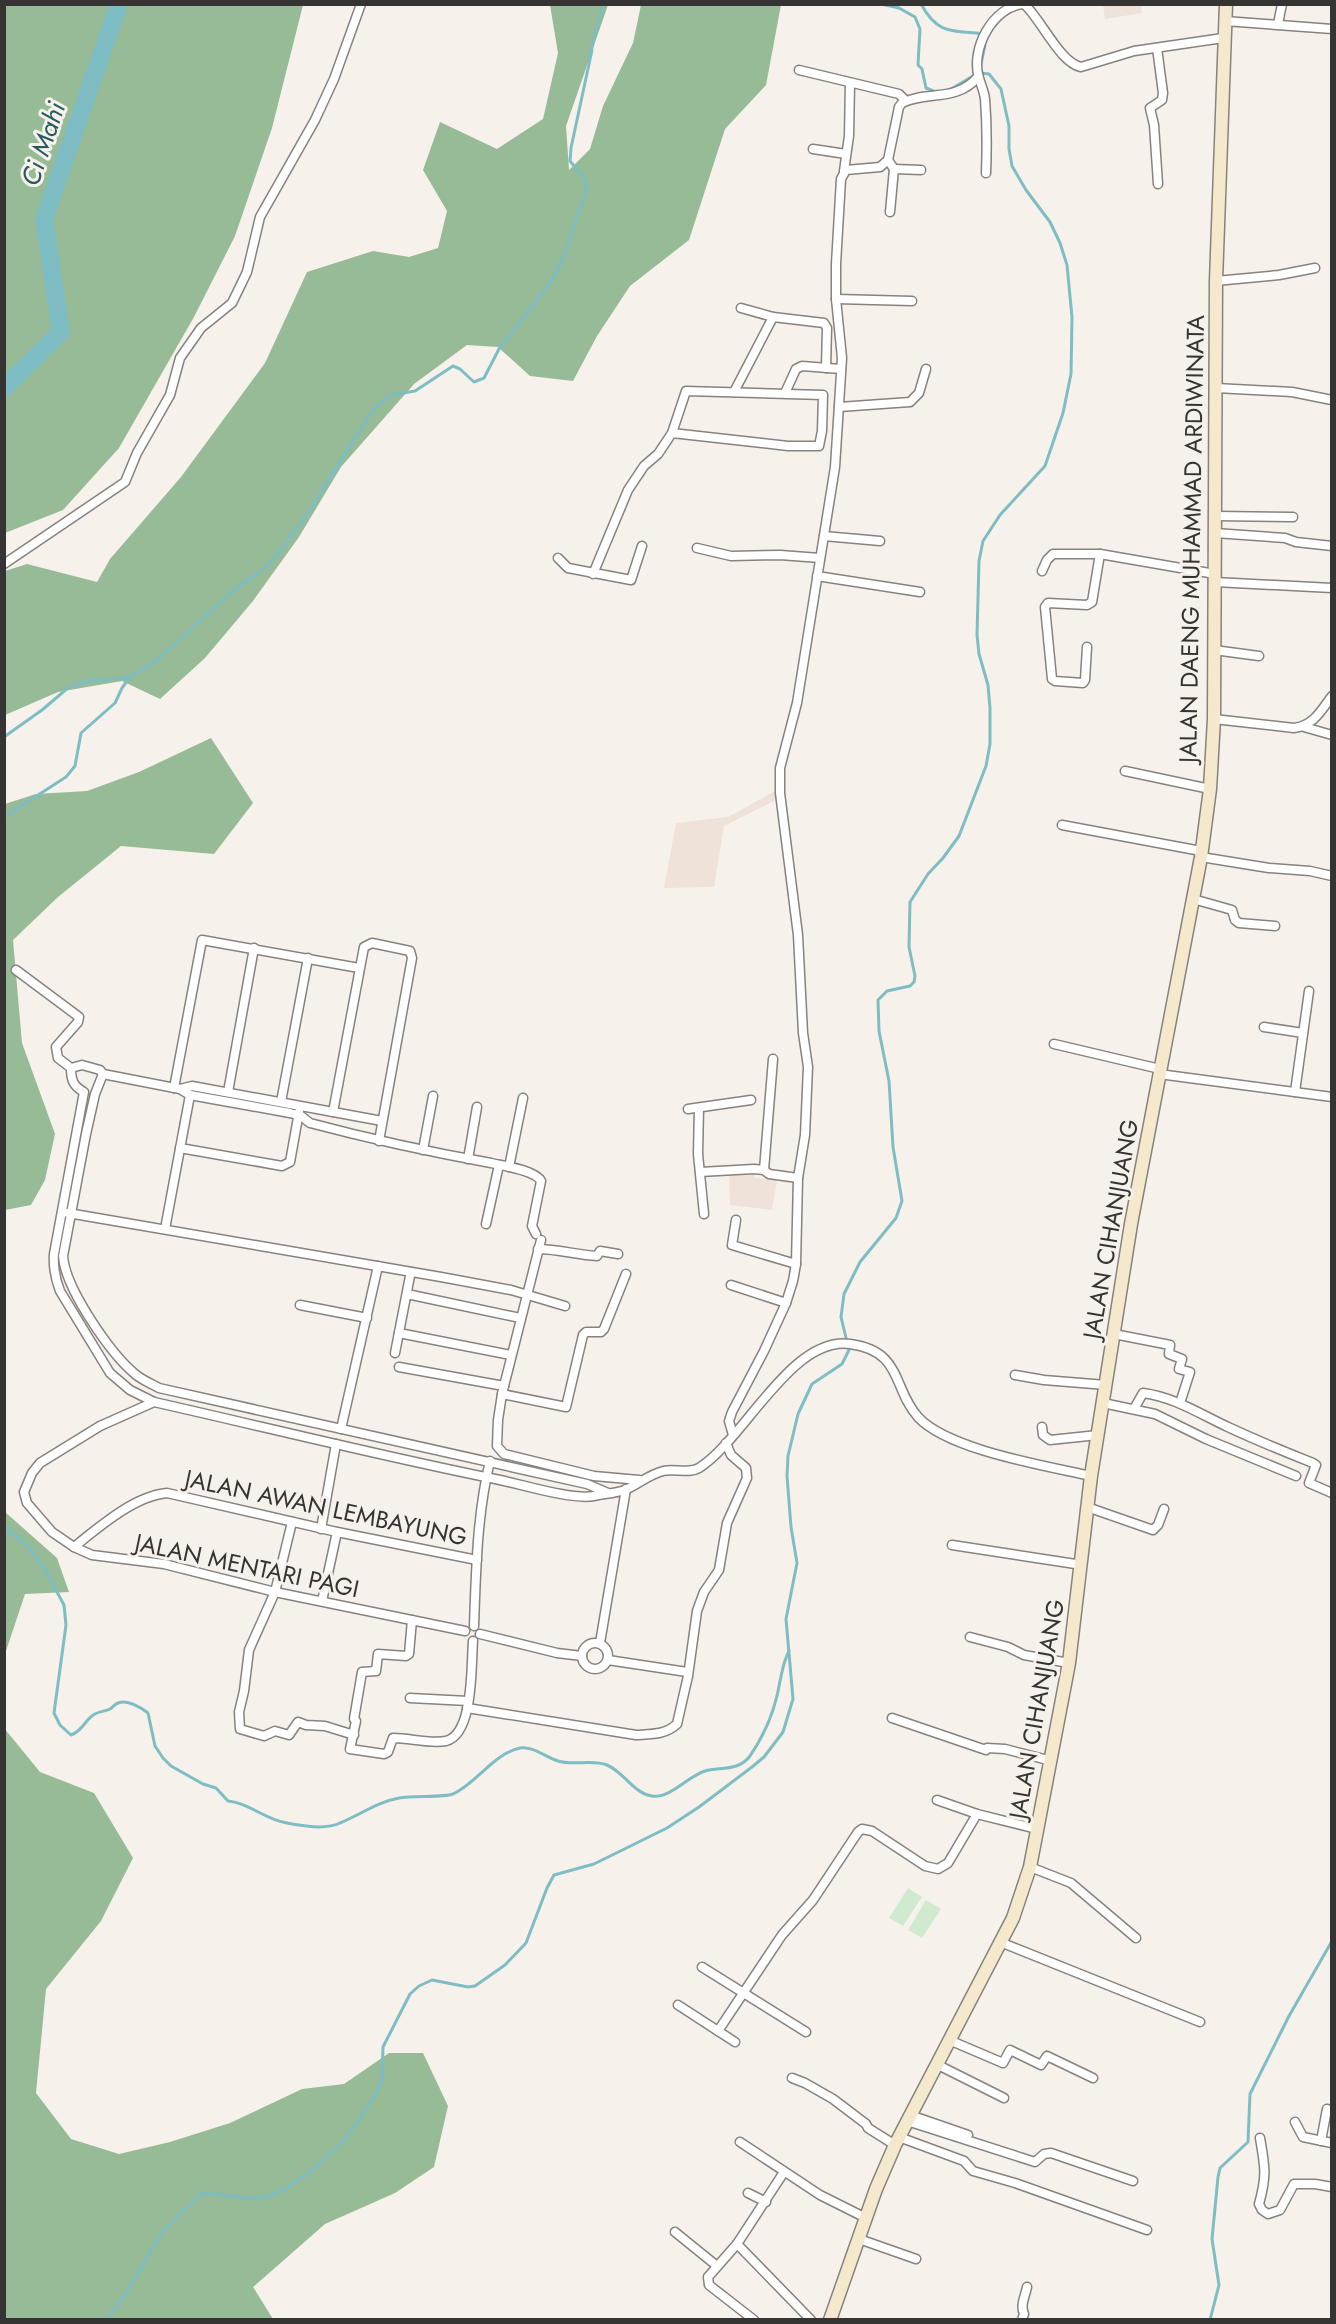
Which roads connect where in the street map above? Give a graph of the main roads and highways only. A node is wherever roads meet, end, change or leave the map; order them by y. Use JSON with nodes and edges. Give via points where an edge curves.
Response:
{"nodes":[{"id":1,"x":1226,"y":4,"type":"edge"},
{"id":2,"x":1160,"y":1071,"type":"joint"},
{"id":3,"x":830,"y":2319,"type":"edge"}],
"edges":[{"from":1,"to":2,"type":"main road","name":"JALAN DAENG MUHAMMAD ARDIWINATA","via":[[1216,281],[1214,719],[1210,789]]},
{"from":2,"to":3,"type":"main road","name":"JALAN CIHANJUANG","via":[[1091,1476],[1069,1663],[1030,1868],[1013,1918],[897,2141]]}]}
